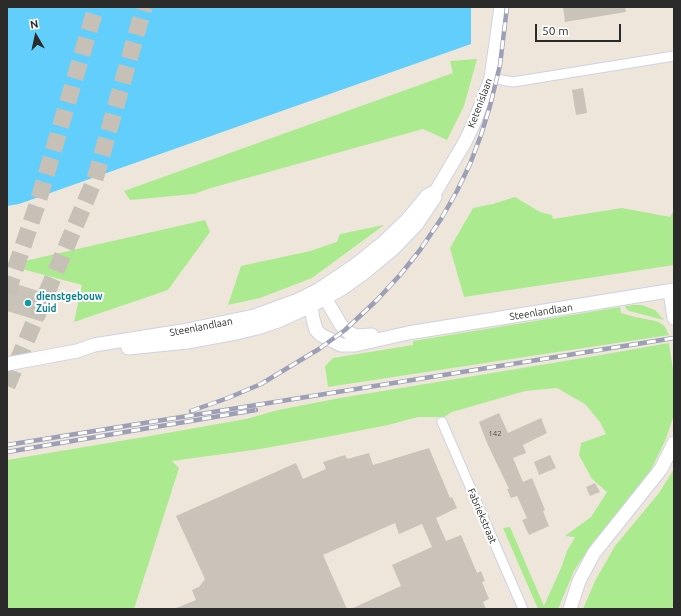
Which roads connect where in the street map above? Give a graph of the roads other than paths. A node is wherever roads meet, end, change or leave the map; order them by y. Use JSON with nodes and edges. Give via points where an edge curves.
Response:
{"nodes":[{"id":1,"x":501,"y":7,"type":"edge"},
{"id":2,"x":674,"y":56,"type":"edge"},
{"id":3,"x":491,"y":78,"type":"junction"},
{"id":4,"x":672,"y":291,"type":"edge"},
{"id":5,"x":323,"y":294,"type":"junction"},
{"id":6,"x":311,"y":306,"type":"junction"},
{"id":7,"x":674,"y":318,"type":"edge"},
{"id":8,"x":408,"y":333,"type":"junction"},
{"id":9,"x":77,"y":351,"type":"junction"},
{"id":10,"x":7,"y":364,"type":"edge"},
{"id":11,"x":442,"y":422,"type":"dead end"},
{"id":12,"x":674,"y":443,"type":"edge"},
{"id":13,"x":523,"y":609,"type":"edge"},
{"id":14,"x":570,"y":609,"type":"edge"}],
"edges":[{"from":1,"to":3,"type":"main road","name":"Ketenislaan"},
{"from":2,"to":3,"type":"street","via":[[513,82]]},
{"from":3,"to":5,"type":"main road","name":"Ketenislaan","via":[[465,142],[436,191],[428,210],[393,249],[364,273],[343,288]]},
{"from":4,"to":7,"type":"main road"},
{"from":4,"to":8,"type":"main road","name":"Steenlandlaan"},
{"from":5,"to":6,"type":"main road","name":"Steenlandlaan"},
{"from":5,"to":8,"type":"main road","name":"Steenlandlaan","via":[[341,325],[356,336]]},
{"from":5,"to":9,"type":"main road","name":"Steenlandlaan","via":[[254,316],[94,345]]},
{"from":6,"to":8,"type":"main road","name":"Steenlandlaan","via":[[316,330],[341,345],[355,345]]},
{"from":6,"to":9,"type":"main road","name":"Steenlandlaan","via":[[257,328],[216,338],[101,351]]},
{"from":9,"to":10,"type":"main road","name":"Steenlandlaan"},
{"from":11,"to":13,"type":"street","name":"Fabriekstraat"},
{"from":12,"to":14,"type":"main road","via":[[661,469],[594,553],[579,581]]}]}
